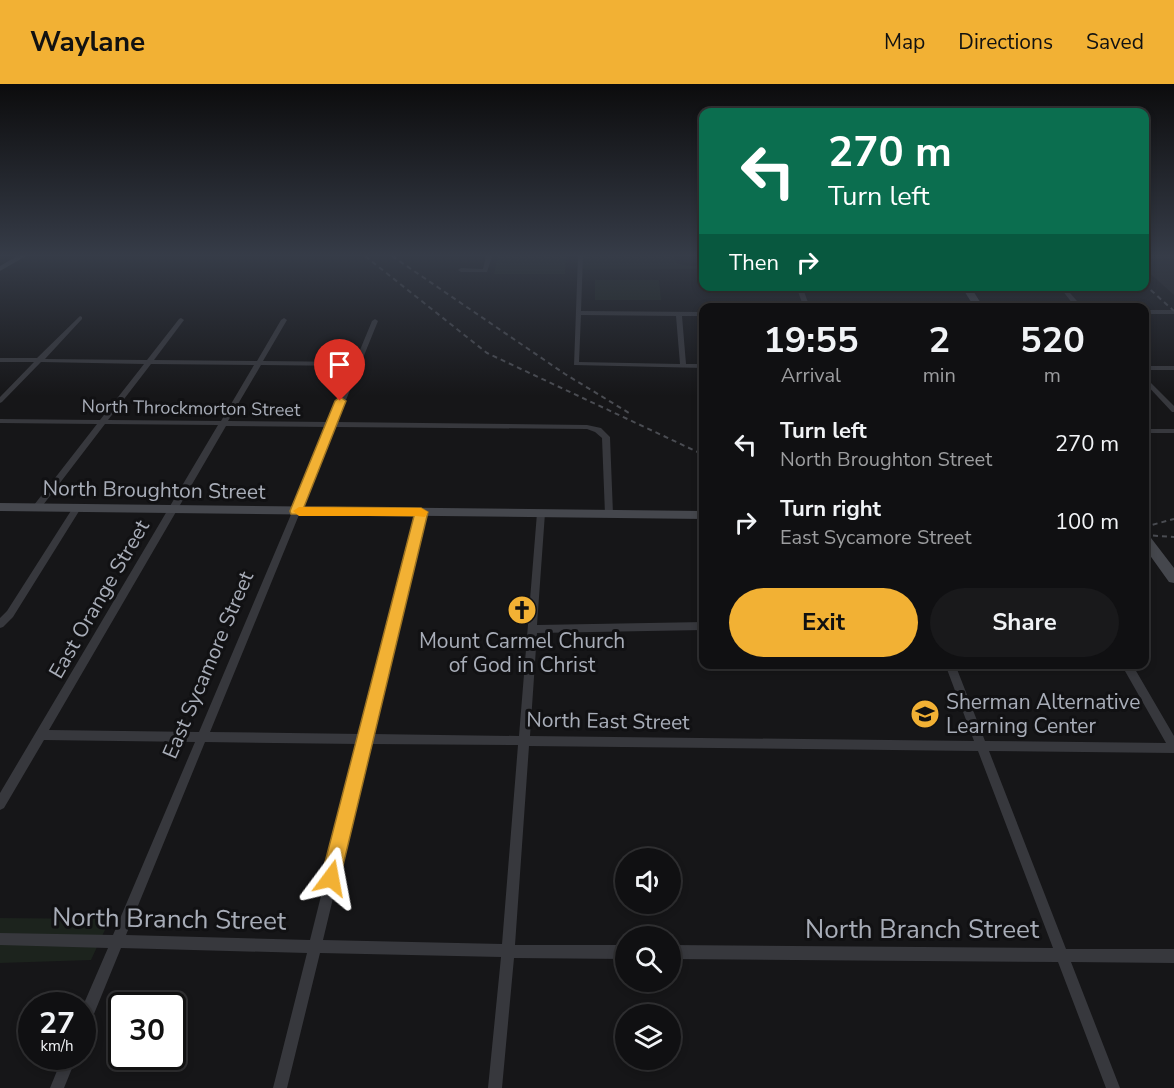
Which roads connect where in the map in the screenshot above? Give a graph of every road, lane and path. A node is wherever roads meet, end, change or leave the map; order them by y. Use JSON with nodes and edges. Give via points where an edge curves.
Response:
{"nodes":[{"id":1,"x":578,"y":303,"type":"edge"},
{"id":2,"x":1149,"y":312,"type":"edge"},
{"id":3,"x":1174,"y":312,"type":"edge"},
{"id":4,"x":578,"y":313,"type":"junction"},
{"id":5,"x":679,"y":314,"type":"junction"},
{"id":6,"x":699,"y":314,"type":"edge"},
{"id":7,"x":80,"y":318,"type":"dead end"},
{"id":8,"x":182,"y":320,"type":"dead end"},
{"id":9,"x":284,"y":320,"type":"dead end"},
{"id":10,"x":375,"y":321,"type":"dead end"},
{"id":11,"x":0,"y":360,"type":"edge"},
{"id":12,"x":40,"y":361,"type":"junction"},
{"id":13,"x":149,"y":361,"type":"junction"},
{"id":14,"x":259,"y":362,"type":"junction"},
{"id":15,"x":355,"y":363,"type":"junction"},
{"id":16,"x":683,"y":366,"type":"junction"},
{"id":17,"x":699,"y":366,"type":"edge"},
{"id":18,"x":1149,"y":368,"type":"edge"},
{"id":19,"x":1174,"y":368,"type":"edge"},
{"id":20,"x":1149,"y":384,"type":"edge"},
{"id":21,"x":0,"y":401,"type":"edge"},
{"id":22,"x":1174,"y":411,"type":"edge"},
{"id":23,"x":0,"y":422,"type":"edge"},
{"id":24,"x":103,"y":422,"type":"junction"},
{"id":25,"x":222,"y":424,"type":"junction"},
{"id":26,"x":330,"y":425,"type":"junction"},
{"id":27,"x":1149,"y":431,"type":"edge"},
{"id":28,"x":1174,"y":431,"type":"edge"},
{"id":29,"x":0,"y":507,"type":"edge"},
{"id":30,"x":37,"y":507,"type":"junction"},
{"id":31,"x":77,"y":508,"type":"junction"},
{"id":32,"x":172,"y":510,"type":"junction"},
{"id":33,"x":296,"y":511,"type":"junction"},
{"id":34,"x":421,"y":512,"type":"junction"},
{"id":35,"x":541,"y":513,"type":"junction"},
{"id":36,"x":609,"y":514,"type":"junction"},
{"id":37,"x":699,"y":515,"type":"edge"},
{"id":38,"x":1149,"y":544,"type":"edge"},
{"id":39,"x":1174,"y":578,"type":"edge"},
{"id":40,"x":0,"y":624,"type":"edge"},
{"id":41,"x":699,"y":626,"type":"edge"},
{"id":42,"x":532,"y":629,"type":"junction"},
{"id":43,"x":952,"y":669,"type":"edge"},
{"id":44,"x":1129,"y":669,"type":"edge"},
{"id":45,"x":41,"y":735,"type":"junction"},
{"id":46,"x":201,"y":736,"type":"junction"},
{"id":47,"x":364,"y":740,"type":"junction"},
{"id":48,"x":523,"y":740,"type":"junction"},
{"id":49,"x":982,"y":745,"type":"junction"},
{"id":50,"x":1174,"y":747,"type":"edge"},
{"id":51,"x":0,"y":804,"type":"edge"},
{"id":52,"x":0,"y":939,"type":"edge"},
{"id":53,"x":117,"y":942,"type":"junction"},
{"id":54,"x":314,"y":947,"type":"junction"},
{"id":55,"x":508,"y":951,"type":"junction"},
{"id":56,"x":615,"y":952,"type":"edge"},
{"id":57,"x":681,"y":952,"type":"edge"},
{"id":58,"x":1061,"y":954,"type":"junction"},
{"id":59,"x":1174,"y":956,"type":"edge"},
{"id":60,"x":96,"y":992,"type":"edge"},
{"id":61,"x":64,"y":1070,"type":"edge"},
{"id":62,"x":57,"y":1088,"type":"edge"},
{"id":63,"x":280,"y":1088,"type":"edge"},
{"id":64,"x":495,"y":1088,"type":"edge"},
{"id":65,"x":1113,"y":1088,"type":"edge"}],
"edges":[{"from":1,"to":4,"type":"street"},
{"from":2,"to":3,"type":"street"},
{"from":4,"to":5,"type":"street"},
{"from":4,"to":16,"type":"street","via":[[576,364]]},
{"from":5,"to":6,"type":"street"},
{"from":5,"to":16,"type":"street"},
{"from":7,"to":12,"type":"street"},
{"from":8,"to":13,"type":"street"},
{"from":9,"to":14,"type":"street","name":"East Orange Street"},
{"from":10,"to":15,"type":"street","name":"East Sycamore Street"},
{"from":11,"to":12,"type":"street"},
{"from":12,"to":13,"type":"street"},
{"from":12,"to":21,"type":"street"},
{"from":13,"to":14,"type":"street"},
{"from":13,"to":24,"type":"street"},
{"from":14,"to":15,"type":"street"},
{"from":14,"to":25,"type":"street","name":"East Orange Street"},
{"from":15,"to":26,"type":"street","name":"East Sycamore Street"},
{"from":16,"to":17,"type":"street"},
{"from":18,"to":19,"type":"street"},
{"from":20,"to":22,"type":"street"},
{"from":23,"to":24,"type":"street","name":"North Throckmorton Street"},
{"from":24,"to":25,"type":"street","name":"North Throckmorton Street"},
{"from":24,"to":30,"type":"street"},
{"from":25,"to":26,"type":"street","name":"North Throckmorton Street"},
{"from":25,"to":32,"type":"street","name":"East Orange Street"},
{"from":26,"to":33,"type":"street","name":"East Sycamore Street"},
{"from":26,"to":36,"type":"street","name":"North Throckmorton Street","via":[[598,430],[606,437]]},
{"from":27,"to":28,"type":"street"},
{"from":29,"to":30,"type":"street","name":"North Broughton Street"},
{"from":30,"to":31,"type":"street","name":"North Broughton Street"},
{"from":31,"to":32,"type":"street","name":"North Broughton Street"},
{"from":31,"to":40,"type":"street"},
{"from":32,"to":33,"type":"street","name":"North Broughton Street"},
{"from":32,"to":45,"type":"street","name":"East Orange Street"},
{"from":33,"to":34,"type":"street","name":"North Broughton Street"},
{"from":33,"to":46,"type":"street","name":"East Sycamore Street"},
{"from":34,"to":35,"type":"street","name":"North Broughton Street"},
{"from":34,"to":47,"type":"street"},
{"from":35,"to":36,"type":"street","name":"North Broughton Street"},
{"from":35,"to":42,"type":"street"},
{"from":36,"to":37,"type":"street","name":"North Broughton Street"},
{"from":38,"to":39,"type":"street"},
{"from":41,"to":42,"type":"street"},
{"from":42,"to":48,"type":"street"},
{"from":43,"to":49,"type":"street"},
{"from":44,"to":50,"type":"street"},
{"from":45,"to":46,"type":"street","name":"North East Street"},
{"from":45,"to":51,"type":"street","name":"East Orange Street"},
{"from":46,"to":47,"type":"street","name":"North East Street"},
{"from":46,"to":53,"type":"street","name":"East Sycamore Street"},
{"from":47,"to":48,"type":"street","name":"North East Street"},
{"from":47,"to":54,"type":"street"},
{"from":48,"to":49,"type":"street","name":"North East Street"},
{"from":48,"to":55,"type":"street"},
{"from":49,"to":50,"type":"street","name":"North East Street"},
{"from":49,"to":58,"type":"street"},
{"from":52,"to":53,"type":"street","name":"North Branch Street"},
{"from":53,"to":54,"type":"street","name":"North Branch Street"},
{"from":53,"to":60,"type":"street","name":"East Sycamore Street"},
{"from":54,"to":55,"type":"street","name":"North Branch Street"},
{"from":54,"to":63,"type":"street"},
{"from":55,"to":56,"type":"street","name":"North Branch Street"},
{"from":55,"to":64,"type":"street"},
{"from":57,"to":58,"type":"street","name":"North Branch Street"},
{"from":58,"to":59,"type":"street","name":"North Branch Street"},
{"from":58,"to":65,"type":"street"},
{"from":61,"to":62,"type":"street"}]}
